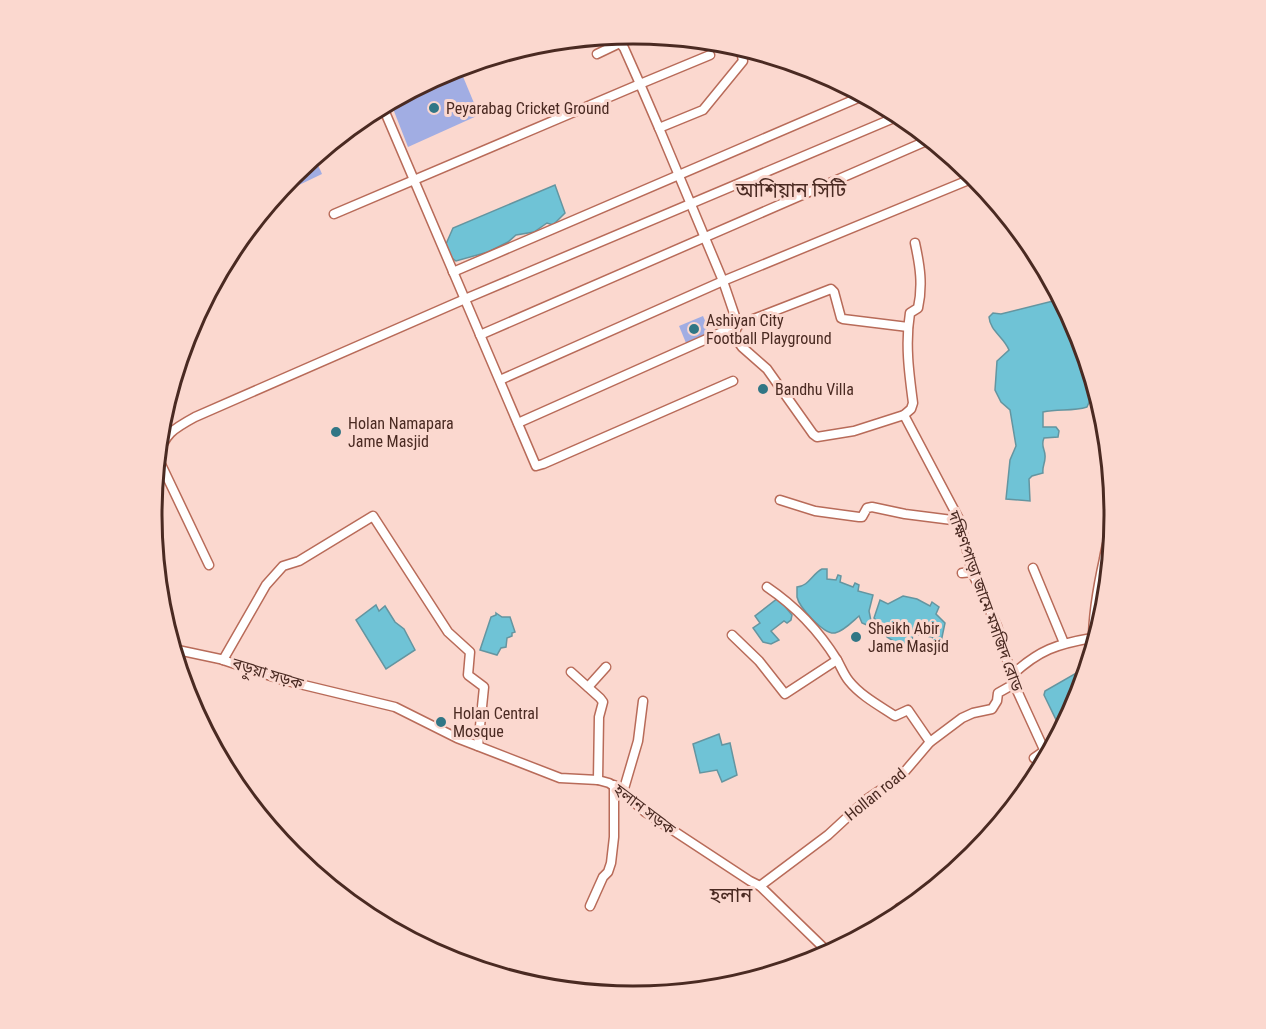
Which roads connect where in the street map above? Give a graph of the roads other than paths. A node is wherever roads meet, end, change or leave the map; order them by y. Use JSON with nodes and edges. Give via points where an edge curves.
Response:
{"nodes":[{"id":1,"x":619,"y":44,"type":"edge"},
{"id":2,"x":620,"y":44,"type":"edge"},
{"id":3,"x":597,"y":54,"type":"dead end"},
{"id":4,"x":710,"y":55,"type":"dead end"},
{"id":5,"x":742,"y":57,"type":"edge"},
{"id":6,"x":640,"y":84,"type":"junction"},
{"id":7,"x":854,"y":99,"type":"edge"},
{"id":8,"x":386,"y":114,"type":"edge"},
{"id":9,"x":890,"y":120,"type":"edge"},
{"id":10,"x":659,"y":128,"type":"junction"},
{"id":11,"x":922,"y":143,"type":"edge"},
{"id":12,"x":678,"y":175,"type":"junction"},
{"id":13,"x":414,"y":181,"type":"junction"},
{"id":14,"x":966,"y":181,"type":"edge"},
{"id":15,"x":690,"y":204,"type":"junction"},
{"id":16,"x":334,"y":214,"type":"dead end"},
{"id":17,"x":703,"y":236,"type":"junction"},
{"id":18,"x":915,"y":243,"type":"dead end"},
{"id":19,"x":453,"y":272,"type":"junction"},
{"id":20,"x":723,"y":281,"type":"junction"},
{"id":21,"x":465,"y":299,"type":"junction"},
{"id":22,"x":738,"y":325,"type":"junction"},
{"id":23,"x":908,"y":327,"type":"junction"},
{"id":24,"x":480,"y":335,"type":"junction"},
{"id":25,"x":500,"y":380,"type":"junction"},
{"id":26,"x":733,"y":381,"type":"dead end"},
{"id":27,"x":904,"y":416,"type":"junction"},
{"id":28,"x":518,"y":423,"type":"junction"},
{"id":29,"x":169,"y":433,"type":"edge"},
{"id":30,"x":164,"y":471,"type":"edge"},
{"id":31,"x":780,"y":500,"type":"dead end"},
{"id":32,"x":960,"y":521,"type":"junction"},
{"id":33,"x":209,"y":564,"type":"dead end"},
{"id":34,"x":1033,"y":568,"type":"dead end"},
{"id":35,"x":972,"y":572,"type":"junction"},
{"id":36,"x":962,"y":573,"type":"dead end"},
{"id":37,"x":767,"y":587,"type":"dead end"},
{"id":38,"x":732,"y":635,"type":"dead end"},
{"id":39,"x":1087,"y":639,"type":"edge"},
{"id":40,"x":1064,"y":643,"type":"junction"},
{"id":41,"x":183,"y":651,"type":"edge"},
{"id":42,"x":223,"y":660,"type":"junction"},
{"id":43,"x":837,"y":660,"type":"junction"},
{"id":44,"x":606,"y":667,"type":"dead end"},
{"id":45,"x":571,"y":672,"type":"dead end"},
{"id":46,"x":1013,"y":679,"type":"junction"},
{"id":47,"x":588,"y":687,"type":"junction"},
{"id":48,"x":363,"y":698,"type":"joint"},
{"id":49,"x":643,"y":701,"type":"dead end"},
{"id":50,"x":930,"y":742,"type":"junction"},
{"id":51,"x":478,"y":746,"type":"junction"},
{"id":52,"x":1043,"y":746,"type":"edge"},
{"id":53,"x":1037,"y":757,"type":"edge"},
{"id":54,"x":1034,"y":758,"type":"dead end"},
{"id":55,"x":598,"y":780,"type":"junction"},
{"id":56,"x":614,"y":785,"type":"junction"},
{"id":57,"x":623,"y":792,"type":"junction"},
{"id":58,"x":760,"y":886,"type":"junction"},
{"id":59,"x":590,"y":906,"type":"dead end"},
{"id":60,"x":822,"y":946,"type":"edge"}],
"edges":[{"from":1,"to":3,"type":"street"},
{"from":2,"to":6,"type":"street"},
{"from":4,"to":6,"type":"street"},
{"from":5,"to":10,"type":"street","via":[[743,61],[703,110]]},
{"from":6,"to":10,"type":"street"},
{"from":6,"to":13,"type":"street"},
{"from":7,"to":12,"type":"street"},
{"from":8,"to":13,"type":"street"},
{"from":9,"to":15,"type":"street"},
{"from":10,"to":12,"type":"street"},
{"from":11,"to":17,"type":"street"},
{"from":12,"to":15,"type":"street"},
{"from":12,"to":19,"type":"street"},
{"from":13,"to":16,"type":"street"},
{"from":13,"to":19,"type":"street"},
{"from":14,"to":20,"type":"street"},
{"from":15,"to":17,"type":"street"},
{"from":15,"to":21,"type":"street"},
{"from":17,"to":20,"type":"street"},
{"from":17,"to":24,"type":"street"},
{"from":18,"to":23,"type":"street","via":[[921,295],[918,308],[910,313]]},
{"from":19,"to":21,"type":"street"},
{"from":20,"to":22,"type":"street"},
{"from":20,"to":25,"type":"street"},
{"from":21,"to":24,"type":"street"},
{"from":21,"to":29,"type":"street","via":[[195,417]]},
{"from":22,"to":23,"type":"street","via":[[831,289],[843,319]]},
{"from":22,"to":27,"type":"street","via":[[735,332],[742,347],[767,369],[817,437]]},
{"from":22,"to":28,"type":"street"},
{"from":23,"to":27,"type":"street","via":[[913,403]]},
{"from":24,"to":25,"type":"street"},
{"from":25,"to":28,"type":"street"},
{"from":26,"to":28,"type":"street","via":[[539,466]]},
{"from":27,"to":32,"type":"street","name":"দক্ষিণপাড়া জামে মসজিদ রোড"},
{"from":30,"to":33,"type":"street"},
{"from":31,"to":32,"type":"street","via":[[859,518],[872,507]]},
{"from":32,"to":35,"type":"street","name":"দক্ষিণপাড়া জামে মসজিদ রোড"},
{"from":34,"to":40,"type":"street"},
{"from":35,"to":36,"type":"street"},
{"from":35,"to":46,"type":"street","name":"দক্ষিণপাড়া জামে মসজিদ রোড","via":[[997,626]]},
{"from":37,"to":43,"type":"street","via":[[791,603]]},
{"from":38,"to":43,"type":"street","via":[[785,694]]},
{"from":39,"to":40,"type":"street"},
{"from":40,"to":46,"type":"street","via":[[1026,662]]},
{"from":41,"to":42,"type":"street","name":"বড়ুয়া সড়ক"},
{"from":42,"to":48,"type":"street","name":"বড়ুয়া সড়ক","via":[[283,680]]},
{"from":42,"to":51,"type":"street","via":[[275,573],[373,516],[448,632],[470,652],[468,675],[484,687]]},
{"from":43,"to":50,"type":"street","via":[[857,690],[896,716],[908,710]]},
{"from":44,"to":47,"type":"street"},
{"from":45,"to":47,"type":"street"},
{"from":46,"to":50,"type":"street","name":"Hollan road","via":[[998,693],[992,709],[962,718]]},
{"from":46,"to":52,"type":"street","name":"দক্ষিণপাড়া জামে মসজিদ রোড"},
{"from":47,"to":55,"type":"street","via":[[603,702],[598,717]]},
{"from":48,"to":51,"type":"street","name":"হলান সড়ক","via":[[395,707]]},
{"from":49,"to":57,"type":"street","via":[[638,741]]},
{"from":50,"to":58,"type":"street","name":"Hollan road","via":[[901,776]]},
{"from":51,"to":55,"type":"street","name":"হলান সড়ক","via":[[560,778]]},
{"from":53,"to":54,"type":"street"},
{"from":55,"to":56,"type":"street","name":"হলান সড়ক"},
{"from":56,"to":57,"type":"street","name":"হলান সড়ক"},
{"from":56,"to":59,"type":"street","via":[[611,863]]},
{"from":57,"to":58,"type":"street","name":"হলান সড়ক","via":[[645,812]]},
{"from":58,"to":60,"type":"street","name":"হলান সড়ক"}]}
